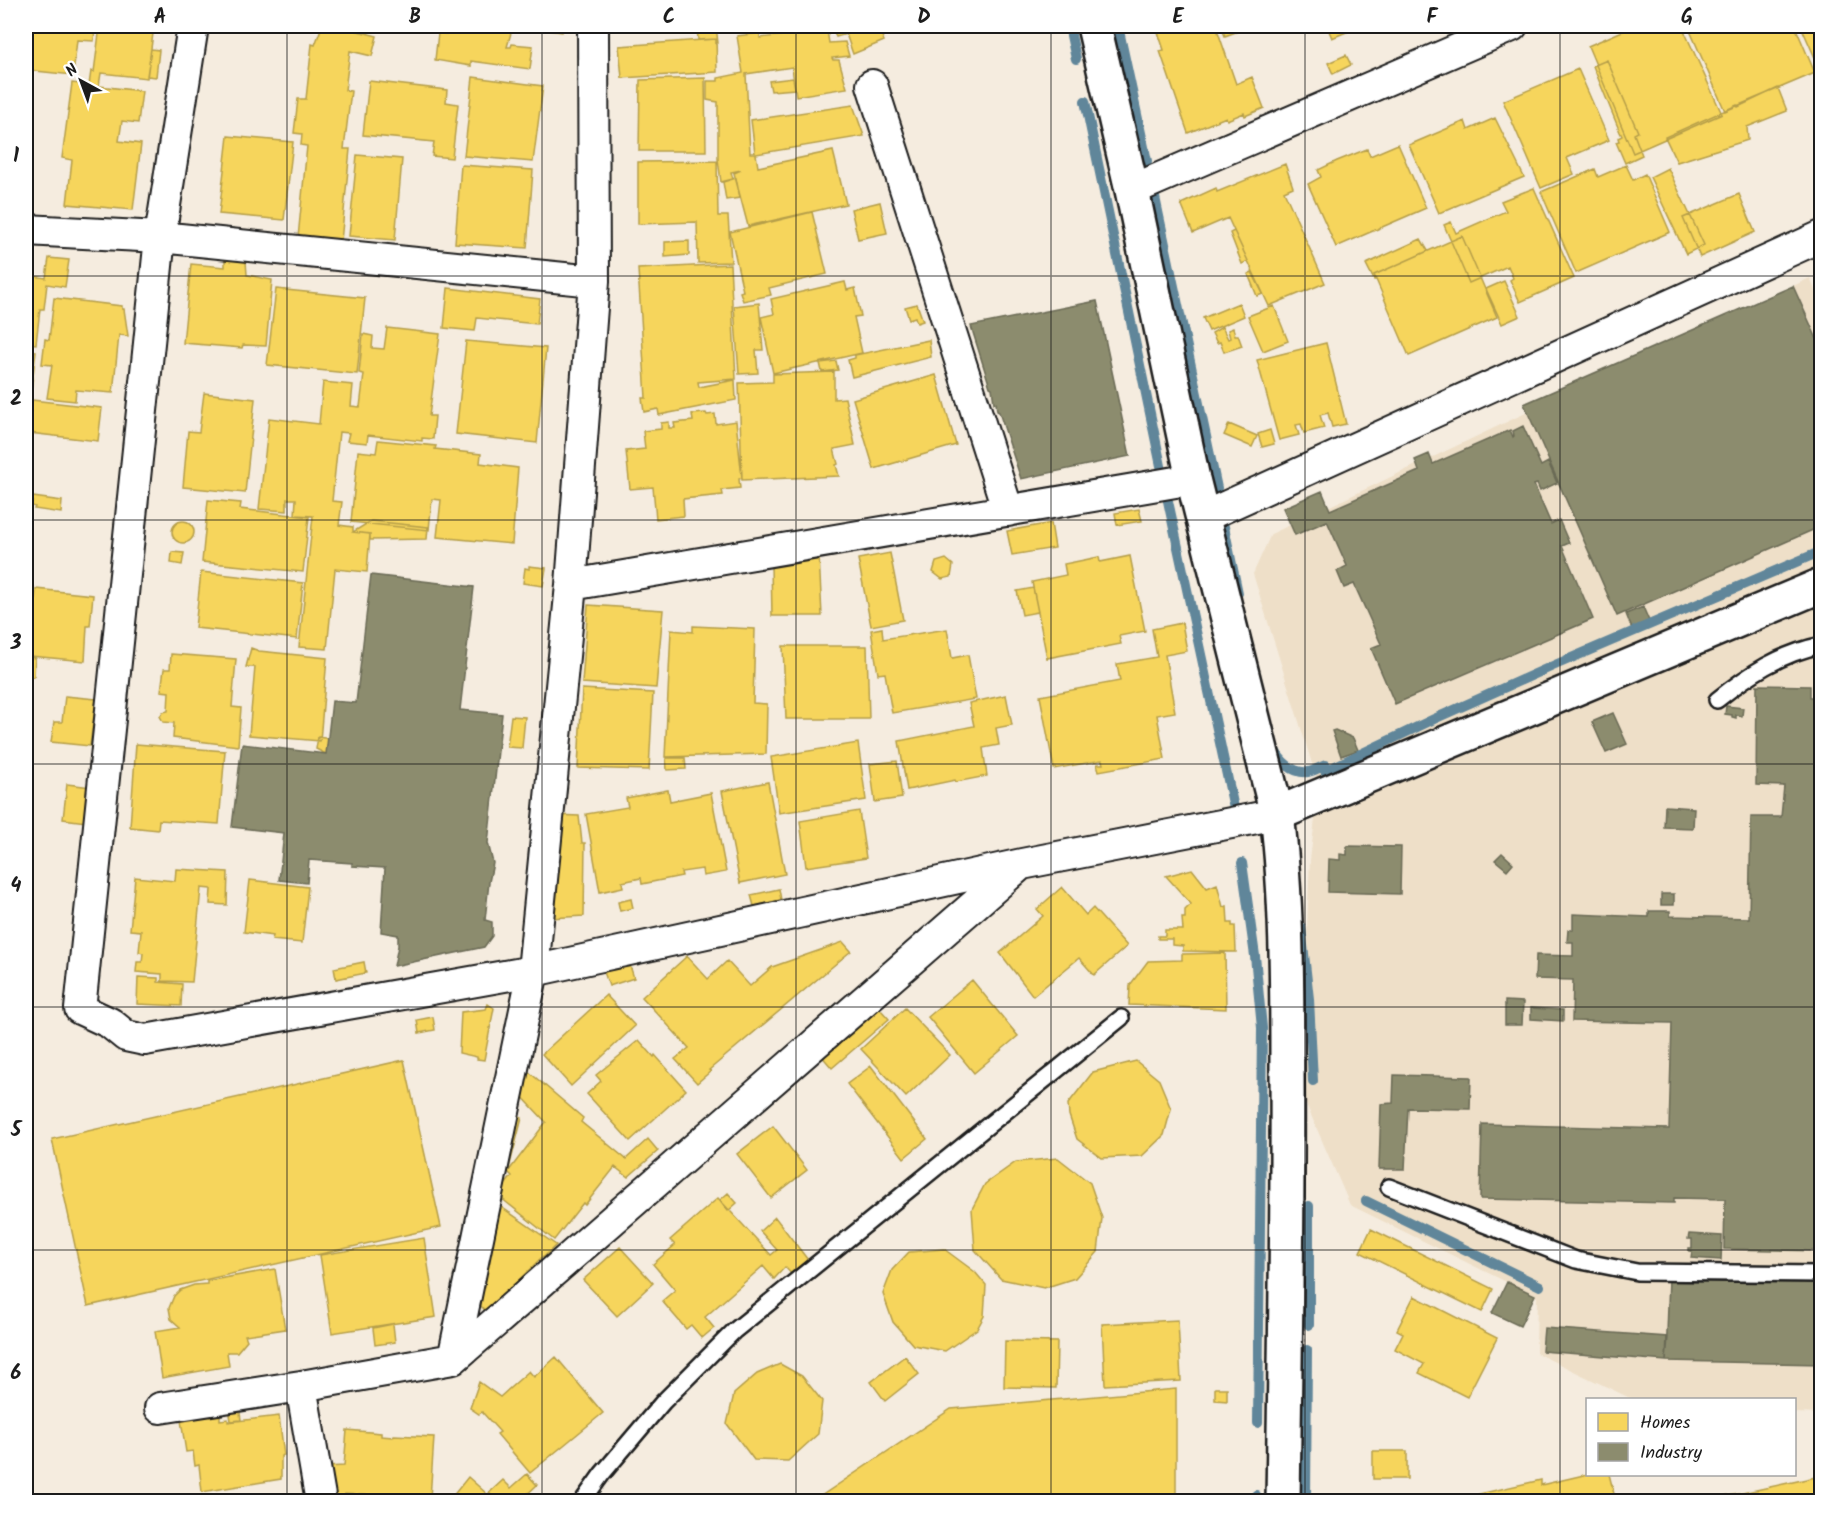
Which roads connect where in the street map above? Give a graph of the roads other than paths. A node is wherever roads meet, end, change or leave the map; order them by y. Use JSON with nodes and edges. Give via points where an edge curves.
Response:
{"nodes":[{"id":1,"x":193,"y":26,"type":"edge"},
{"id":2,"x":593,"y":26,"type":"edge"},
{"id":3,"x":1094,"y":26,"type":"edge"},
{"id":4,"x":1512,"y":26,"type":"edge"},
{"id":5,"x":872,"y":85,"type":"dead end"},
{"id":6,"x":1132,"y":190,"type":"junction"},
{"id":7,"x":26,"y":230,"type":"edge"},
{"id":8,"x":1821,"y":236,"type":"edge"},
{"id":9,"x":160,"y":237,"type":"junction"},
{"id":10,"x":594,"y":281,"type":"junction"},
{"id":11,"x":1193,"y":479,"type":"junction"},
{"id":12,"x":1008,"y":511,"type":"junction"},
{"id":13,"x":1203,"y":517,"type":"junction"},
{"id":14,"x":571,"y":585,"type":"junction"},
{"id":15,"x":1821,"y":585,"type":"edge"},
{"id":16,"x":1821,"y":645,"type":"edge"},
{"id":17,"x":1717,"y":700,"type":"dead end"},
{"id":18,"x":1277,"y":814,"type":"junction"},
{"id":19,"x":1022,"y":864,"type":"junction"},
{"id":20,"x":533,"y":971,"type":"junction"},
{"id":21,"x":1122,"y":1018,"type":"dead end"},
{"id":22,"x":1389,"y":1187,"type":"dead end"},
{"id":23,"x":1821,"y":1274,"type":"edge"},
{"id":24,"x":453,"y":1359,"type":"junction"},
{"id":25,"x":301,"y":1386,"type":"junction"},
{"id":26,"x":160,"y":1408,"type":"dead end"},
{"id":27,"x":321,"y":1502,"type":"edge"},
{"id":28,"x":582,"y":1502,"type":"edge"},
{"id":29,"x":1283,"y":1502,"type":"edge"}],
"edges":[{"from":1,"to":9,"type":"street"},
{"from":2,"to":10,"type":"street"},
{"from":3,"to":6,"type":"main road"},
{"from":4,"to":6,"type":"street"},
{"from":5,"to":12,"type":"street"},
{"from":6,"to":11,"type":"main road"},
{"from":7,"to":9,"type":"street"},
{"from":8,"to":13,"type":"street"},
{"from":9,"to":10,"type":"street"},
{"from":9,"to":20,"type":"street","via":[[80,1009],[110,1023],[126,1036],[145,1040]]},
{"from":10,"to":14,"type":"street"},
{"from":11,"to":12,"type":"street"},
{"from":11,"to":13,"type":"main road"},
{"from":12,"to":14,"type":"street"},
{"from":13,"to":18,"type":"main road"},
{"from":14,"to":20,"type":"street"},
{"from":15,"to":18,"type":"main road"},
{"from":16,"to":17,"type":"lane","via":[[1782,657],[1746,677]]},
{"from":18,"to":19,"type":"street"},
{"from":18,"to":29,"type":"main road","via":[[1283,863],[1287,1038]]},
{"from":19,"to":20,"type":"street"},
{"from":19,"to":24,"type":"street"},
{"from":20,"to":24,"type":"street"},
{"from":21,"to":28,"type":"lane","via":[[734,1331],[663,1402]]},
{"from":22,"to":23,"type":"lane","via":[[1576,1260],[1637,1272]]},
{"from":24,"to":25,"type":"street"},
{"from":25,"to":26,"type":"street"},
{"from":25,"to":27,"type":"street"}]}
